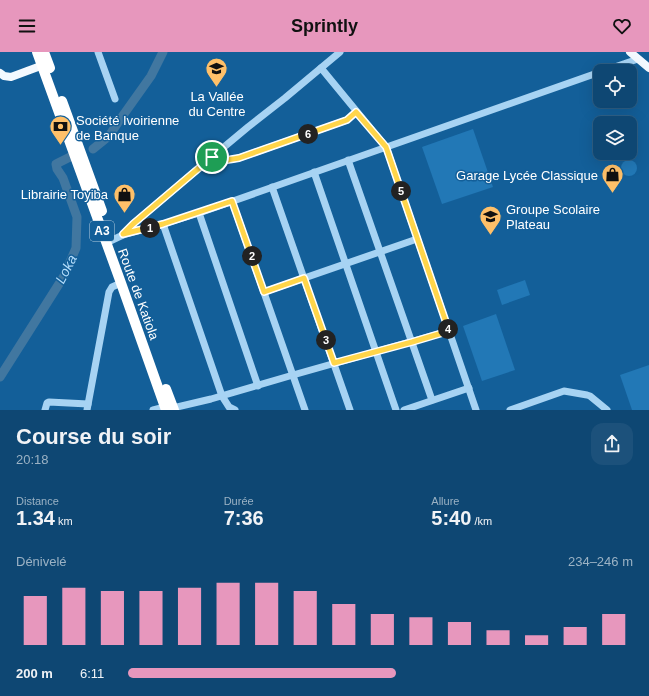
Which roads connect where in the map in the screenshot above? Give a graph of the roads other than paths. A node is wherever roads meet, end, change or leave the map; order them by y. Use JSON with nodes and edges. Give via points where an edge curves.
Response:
{"nodes":[{"id":1,"x":37,"y":52,"type":"edge"},
{"id":2,"x":44,"y":52,"type":"edge"},
{"id":3,"x":98,"y":52,"type":"edge"},
{"id":4,"x":340,"y":52,"type":"edge"},
{"id":5,"x":630,"y":52,"type":"edge"},
{"id":6,"x":638,"y":59,"type":"junction"},
{"id":7,"x":623,"y":64,"type":"edge"},
{"id":8,"x":45,"y":65,"type":"junction"},
{"id":9,"x":322,"y":68,"type":"junction"},
{"id":10,"x":649,"y":68,"type":"edge"},
{"id":11,"x":0,"y":73,"type":"edge"},
{"id":12,"x":593,"y":74,"type":"edge"},
{"id":13,"x":115,"y":100,"type":"dead end"},
{"id":14,"x":356,"y":112,"type":"junction"},
{"id":15,"x":386,"y":147,"type":"junction"},
{"id":16,"x":212,"y":157,"type":"junction"},
{"id":17,"x":348,"y":160,"type":"junction"},
{"id":18,"x":314,"y":172,"type":"junction"},
{"id":19,"x":272,"y":187,"type":"junction"},
{"id":20,"x":232,"y":201,"type":"junction"},
{"id":21,"x":199,"y":213,"type":"junction"},
{"id":22,"x":163,"y":224,"type":"junction"},
{"id":23,"x":123,"y":234,"type":"junction"},
{"id":24,"x":417,"y":239,"type":"junction"},
{"id":25,"x":110,"y":242,"type":"junction"},
{"id":26,"x":380,"y":252,"type":"junction"},
{"id":27,"x":346,"y":264,"type":"junction"},
{"id":28,"x":304,"y":278,"type":"junction"},
{"id":29,"x":121,"y":282,"type":"junction"},
{"id":30,"x":264,"y":292,"type":"junction"},
{"id":31,"x":449,"y":331,"type":"junction"},
{"id":32,"x":412,"y":342,"type":"junction"},
{"id":33,"x":376,"y":352,"type":"junction"},
{"id":34,"x":334,"y":363,"type":"junction"},
{"id":35,"x":293,"y":375,"type":"junction"},
{"id":36,"x":258,"y":386,"type":"junction"},
{"id":37,"x":468,"y":388,"type":"junction"},
{"id":38,"x":222,"y":396,"type":"junction"},
{"id":39,"x":432,"y":400,"type":"junction"},
{"id":40,"x":87,"y":407,"type":"edge"},
{"id":41,"x":170,"y":409,"type":"edge"},
{"id":42,"x":45,"y":410,"type":"edge"},
{"id":43,"x":153,"y":410,"type":"edge"},
{"id":44,"x":235,"y":410,"type":"edge"},
{"id":45,"x":306,"y":410,"type":"edge"},
{"id":46,"x":350,"y":410,"type":"edge"},
{"id":47,"x":396,"y":410,"type":"edge"},
{"id":48,"x":404,"y":410,"type":"edge"},
{"id":49,"x":476,"y":410,"type":"edge"},
{"id":50,"x":510,"y":410,"type":"edge"},
{"id":51,"x":607,"y":410,"type":"edge"}],
"edges":[{"from":1,"to":8,"type":"highway","name":"Route de Katiola","number":"A3"},
{"from":2,"to":8,"type":"highway","name":"Route de Katiola","number":"A3"},
{"from":3,"to":13,"type":"street"},
{"from":4,"to":9,"type":"street"},
{"from":5,"to":6,"type":"main road"},
{"from":6,"to":7,"type":"street"},
{"from":6,"to":10,"type":"main road"},
{"from":8,"to":11,"type":"main road","via":[[11,77]]},
{"from":8,"to":25,"type":"highway","name":"Route de Katiola","number":"A3"},
{"from":9,"to":14,"type":"street"},
{"from":9,"to":16,"type":"street"},
{"from":12,"to":15,"type":"street"},
{"from":14,"to":15,"type":"street"},
{"from":14,"to":16,"type":"street","via":[[347,120],[249,155],[227,160]]},
{"from":15,"to":17,"type":"street"},
{"from":15,"to":24,"type":"street"},
{"from":16,"to":23,"type":"street"},
{"from":17,"to":18,"type":"street"},
{"from":17,"to":26,"type":"street"},
{"from":18,"to":19,"type":"street"},
{"from":18,"to":27,"type":"street"},
{"from":19,"to":20,"type":"street"},
{"from":19,"to":28,"type":"street"},
{"from":20,"to":21,"type":"street"},
{"from":20,"to":30,"type":"street"},
{"from":21,"to":22,"type":"street"},
{"from":21,"to":36,"type":"street"},
{"from":22,"to":23,"type":"street"},
{"from":22,"to":38,"type":"street"},
{"from":23,"to":25,"type":"street"},
{"from":24,"to":26,"type":"street"},
{"from":24,"to":31,"type":"street"},
{"from":25,"to":29,"type":"highway","name":"Route de Katiola","number":"A3"},
{"from":25,"to":41,"type":"highway","name":"Route de Katiola","number":"A3"},
{"from":26,"to":27,"type":"street"},
{"from":26,"to":32,"type":"street"},
{"from":27,"to":28,"type":"street"},
{"from":27,"to":33,"type":"street"},
{"from":28,"to":30,"type":"street"},
{"from":28,"to":34,"type":"street"},
{"from":29,"to":40,"type":"street","via":[[112,287],[110,292]]},
{"from":29,"to":41,"type":"highway","name":"Route de Katiola","number":"A3"},
{"from":30,"to":35,"type":"street"},
{"from":31,"to":32,"type":"street"},
{"from":31,"to":37,"type":"street"},
{"from":32,"to":33,"type":"street"},
{"from":32,"to":39,"type":"street"},
{"from":33,"to":34,"type":"street"},
{"from":33,"to":47,"type":"street"},
{"from":34,"to":35,"type":"street"},
{"from":34,"to":46,"type":"street"},
{"from":35,"to":36,"type":"street"},
{"from":35,"to":45,"type":"street"},
{"from":36,"to":38,"type":"street"},
{"from":37,"to":39,"type":"street"},
{"from":37,"to":49,"type":"street"},
{"from":38,"to":41,"type":"street"},
{"from":38,"to":44,"type":"street","via":[[229,407]]},
{"from":39,"to":48,"type":"street"},
{"from":40,"to":42,"type":"street","via":[[49,402]]},
{"from":41,"to":43,"type":"street"},
{"from":50,"to":51,"type":"street","via":[[564,391],[590,396]]}]}
